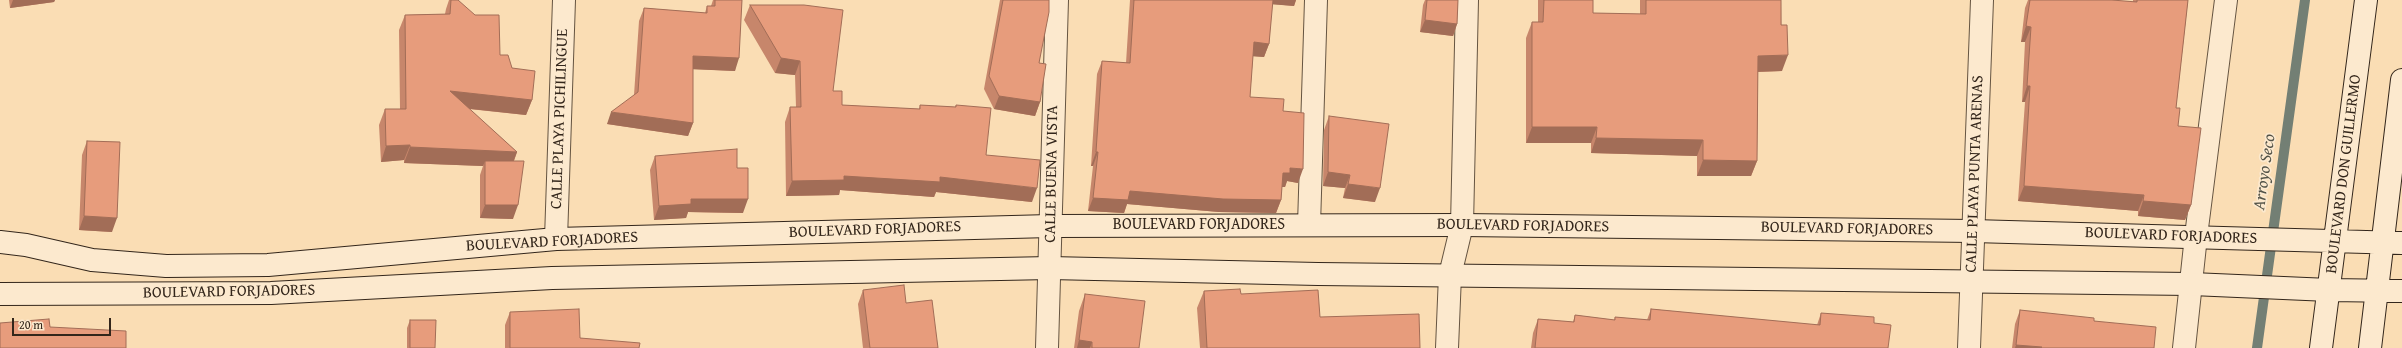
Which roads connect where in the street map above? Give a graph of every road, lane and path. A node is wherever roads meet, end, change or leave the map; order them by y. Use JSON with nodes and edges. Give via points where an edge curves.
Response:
{"nodes":[{"id":1,"x":564,"y":0,"type":"edge"},
{"id":2,"x":1057,"y":0,"type":"edge"},
{"id":3,"x":1316,"y":0,"type":"edge"},
{"id":4,"x":1467,"y":0,"type":"edge"},
{"id":5,"x":1982,"y":0,"type":"edge"},
{"id":6,"x":2226,"y":0,"type":"edge"},
{"id":7,"x":2366,"y":0,"type":"edge"},
{"id":8,"x":2402,"y":80,"type":"edge"},
{"id":9,"x":1309,"y":225,"type":"junction"},
{"id":10,"x":1462,"y":225,"type":"junction"},
{"id":11,"x":1050,"y":226,"type":"junction"},
{"id":12,"x":1973,"y":231,"type":"junction"},
{"id":13,"x":2196,"y":236,"type":"junction"},
{"id":14,"x":556,"y":239,"type":"junction"},
{"id":15,"x":2327,"y":241,"type":"junction"},
{"id":16,"x":0,"y":242,"type":"edge"},
{"id":17,"x":2392,"y":243,"type":"edge"},
{"id":18,"x":1050,"y":268,"type":"junction"},
{"id":19,"x":1450,"y":275,"type":"junction"},
{"id":20,"x":1970,"y":283,"type":"junction"},
{"id":21,"x":2192,"y":284,"type":"junction"},
{"id":22,"x":2322,"y":290,"type":"junction"},
{"id":23,"x":2378,"y":291,"type":"junction"},
{"id":24,"x":2402,"y":291,"type":"edge"},
{"id":25,"x":0,"y":294,"type":"edge"},
{"id":26,"x":1047,"y":348,"type":"edge"},
{"id":27,"x":1447,"y":348,"type":"edge"},
{"id":28,"x":1969,"y":348,"type":"edge"},
{"id":29,"x":2184,"y":348,"type":"edge"},
{"id":30,"x":2321,"y":348,"type":"edge"},
{"id":31,"x":2370,"y":348,"type":"edge"}],
"edges":[{"from":1,"to":14,"type":"main road","name":"CALLE PLAYA PICHILINGUE"},
{"from":2,"to":11,"type":"main road","name":"CALLE BUENA VISTA"},
{"from":3,"to":9,"type":"main road"},
{"from":4,"to":10,"type":"main road"},
{"from":5,"to":12,"type":"main road","name":"CALLE PLAYA PUNTA ARENAS"},
{"from":6,"to":13,"type":"main road"},
{"from":7,"to":15,"type":"main road","name":"BOULEVARD DON GUILLERMO"},
{"from":8,"to":17,"type":"main road"},
{"from":9,"to":10,"type":"main road","name":"BOULEVARD FORJADORES"},
{"from":9,"to":11,"type":"main road","name":"BOULEVARD FORJADORES"},
{"from":10,"to":12,"type":"main road","name":"BOULEVARD FORJADORES"},
{"from":10,"to":19,"type":"main road"},
{"from":11,"to":14,"type":"main road","name":"BOULEVARD FORJADORES"},
{"from":11,"to":18,"type":"main road","name":"CALLE BUENA VISTA"},
{"from":12,"to":13,"type":"main road","name":"BOULEVARD FORJADORES"},
{"from":12,"to":20,"type":"main road","name":"CALLE PLAYA PUNTA ARENAS"},
{"from":13,"to":15,"type":"main road","name":"BOULEVARD FORJADORES"},
{"from":13,"to":21,"type":"main road"},
{"from":14,"to":16,"type":"main road","name":"BOULEVARD FORJADORES","via":[[268,265],[166,266],[92,260],[26,245]]},
{"from":15,"to":17,"type":"main road","name":"BOULEVARD FORJADORES"},
{"from":15,"to":22,"type":"main road","name":"BOULEVARD DON GUILLERMO"},
{"from":17,"to":23,"type":"main road"},
{"from":18,"to":19,"type":"main road","name":"BOULEVARD FORJADORES"},
{"from":18,"to":25,"type":"main road","name":"BOULEVARD FORJADORES","via":[[552,278],[271,293]]},
{"from":18,"to":26,"type":"main road","name":"CALLE BUENA VISTA"},
{"from":19,"to":20,"type":"main road","name":"BOULEVARD FORJADORES"},
{"from":19,"to":27,"type":"main road"},
{"from":20,"to":21,"type":"main road","name":"BOULEVARD FORJADORES"},
{"from":20,"to":28,"type":"main road","name":"CALLE PLAYA PUNTA ARENAS"},
{"from":21,"to":22,"type":"main road","name":"BOULEVARD FORJADORES"},
{"from":21,"to":29,"type":"main road"},
{"from":22,"to":23,"type":"main road","name":"BOULEVARD FORJADORES"},
{"from":22,"to":30,"type":"main road","name":"BOULEVARD DON GUILLERMO"},
{"from":23,"to":24,"type":"main road","name":"BOULEVARD FORJADORES"},
{"from":23,"to":31,"type":"main road"}]}
